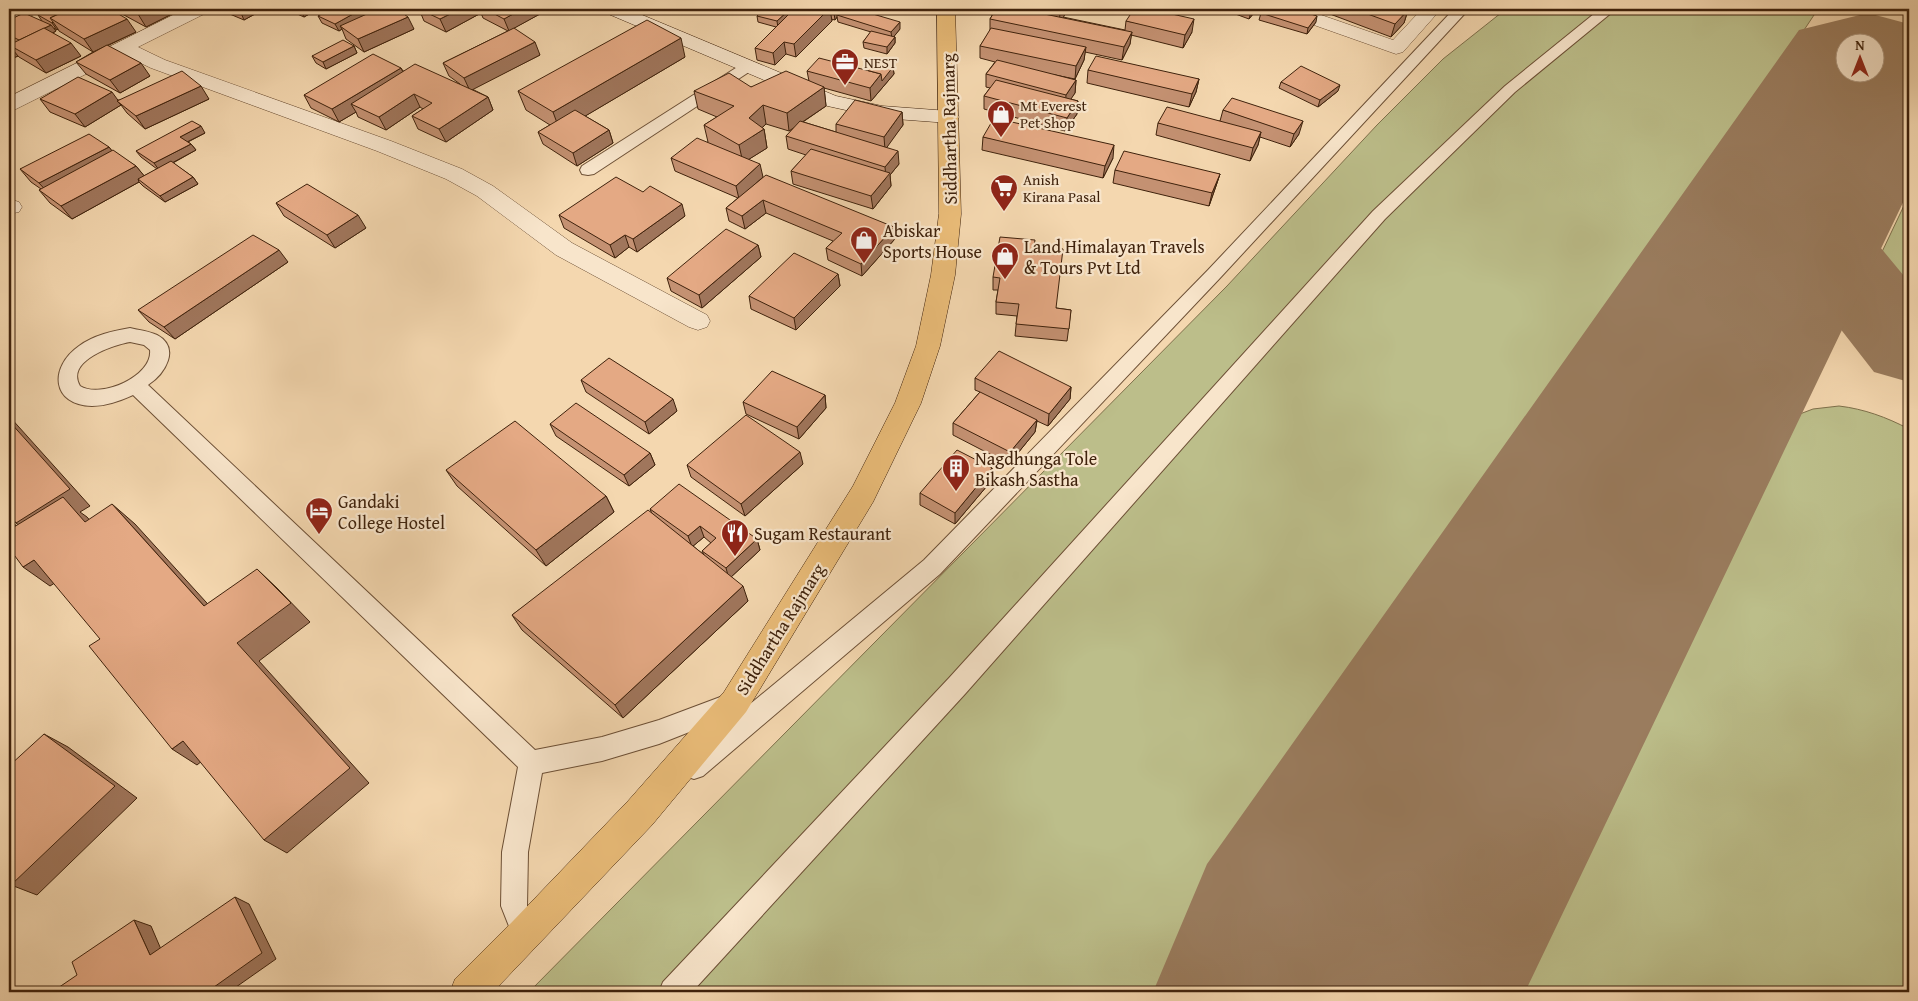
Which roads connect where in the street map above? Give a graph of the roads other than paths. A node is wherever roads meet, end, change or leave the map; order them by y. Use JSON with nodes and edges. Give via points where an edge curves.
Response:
{"nodes":[{"id":1,"x":30,"y":9,"type":"edge"},
{"id":2,"x":199,"y":9,"type":"edge"},
{"id":3,"x":613,"y":9,"type":"edge"},
{"id":4,"x":946,"y":9,"type":"edge"},
{"id":5,"x":1287,"y":9,"type":"edge"},
{"id":6,"x":1432,"y":9,"type":"edge"},
{"id":7,"x":1462,"y":9,"type":"edge"},
{"id":8,"x":1609,"y":9,"type":"edge"},
{"id":9,"x":9,"y":19,"type":"edge"},
{"id":10,"x":125,"y":48,"type":"junction"},
{"id":11,"x":747,"y":66,"type":"junction"},
{"id":12,"x":9,"y":106,"type":"edge"},
{"id":13,"x":949,"y":117,"type":"junction"},
{"id":14,"x":588,"y":170,"type":"dead end"},
{"id":15,"x":698,"y":321,"type":"dead end"},
{"id":16,"x":136,"y":386,"type":"junction"},
{"id":17,"x":735,"y":702,"type":"junction"},
{"id":18,"x":531,"y":763,"type":"junction"},
{"id":19,"x":640,"y":812,"type":"junction"},
{"id":20,"x":526,"y":934,"type":"junction"},
{"id":21,"x":468,"y":992,"type":"edge"},
{"id":22,"x":673,"y":992,"type":"edge"}],
"edges":[{"from":1,"to":9,"type":"street"},
{"from":2,"to":10,"type":"street"},
{"from":3,"to":11,"type":"street"},
{"from":4,"to":13,"type":"highway","name":"Siddhartha Rajmarg"},
{"from":5,"to":6,"type":"street","via":[[1396,48]]},
{"from":7,"to":19,"type":"lane","via":[[1214,274],[932,567]]},
{"from":8,"to":22,"type":"lane","via":[[1510,89],[1379,215],[957,686]]},
{"from":10,"to":12,"type":"street"},
{"from":10,"to":15,"type":"street","via":[[158,64],[454,174],[485,190],[564,249]]},
{"from":11,"to":13,"type":"street","via":[[830,101],[882,112]]},
{"from":11,"to":14,"type":"lane"},
{"from":13,"to":17,"type":"highway","name":"Siddhartha Rajmarg","via":[[950,214],[943,275],[928,346],[908,403],[863,494]]},
{"from":16,"to":16,"type":"lane","via":[[120,394],[88,398],[68,388],[66,380],[74,362],[94,345],[112,338],[145,336],[156,341],[161,351],[159,363]]},
{"from":16,"to":18,"type":"lane"},
{"from":17,"to":18,"type":"lane","via":[[659,732],[602,749]]},
{"from":17,"to":19,"type":"highway","name":"Siddhartha Rajmarg"},
{"from":18,"to":20,"type":"lane","via":[[514,852],[514,906]]},
{"from":19,"to":20,"type":"highway","name":"Siddhartha Rajmarg"},
{"from":20,"to":21,"type":"highway","name":"Siddhartha Rajmarg"}]}
